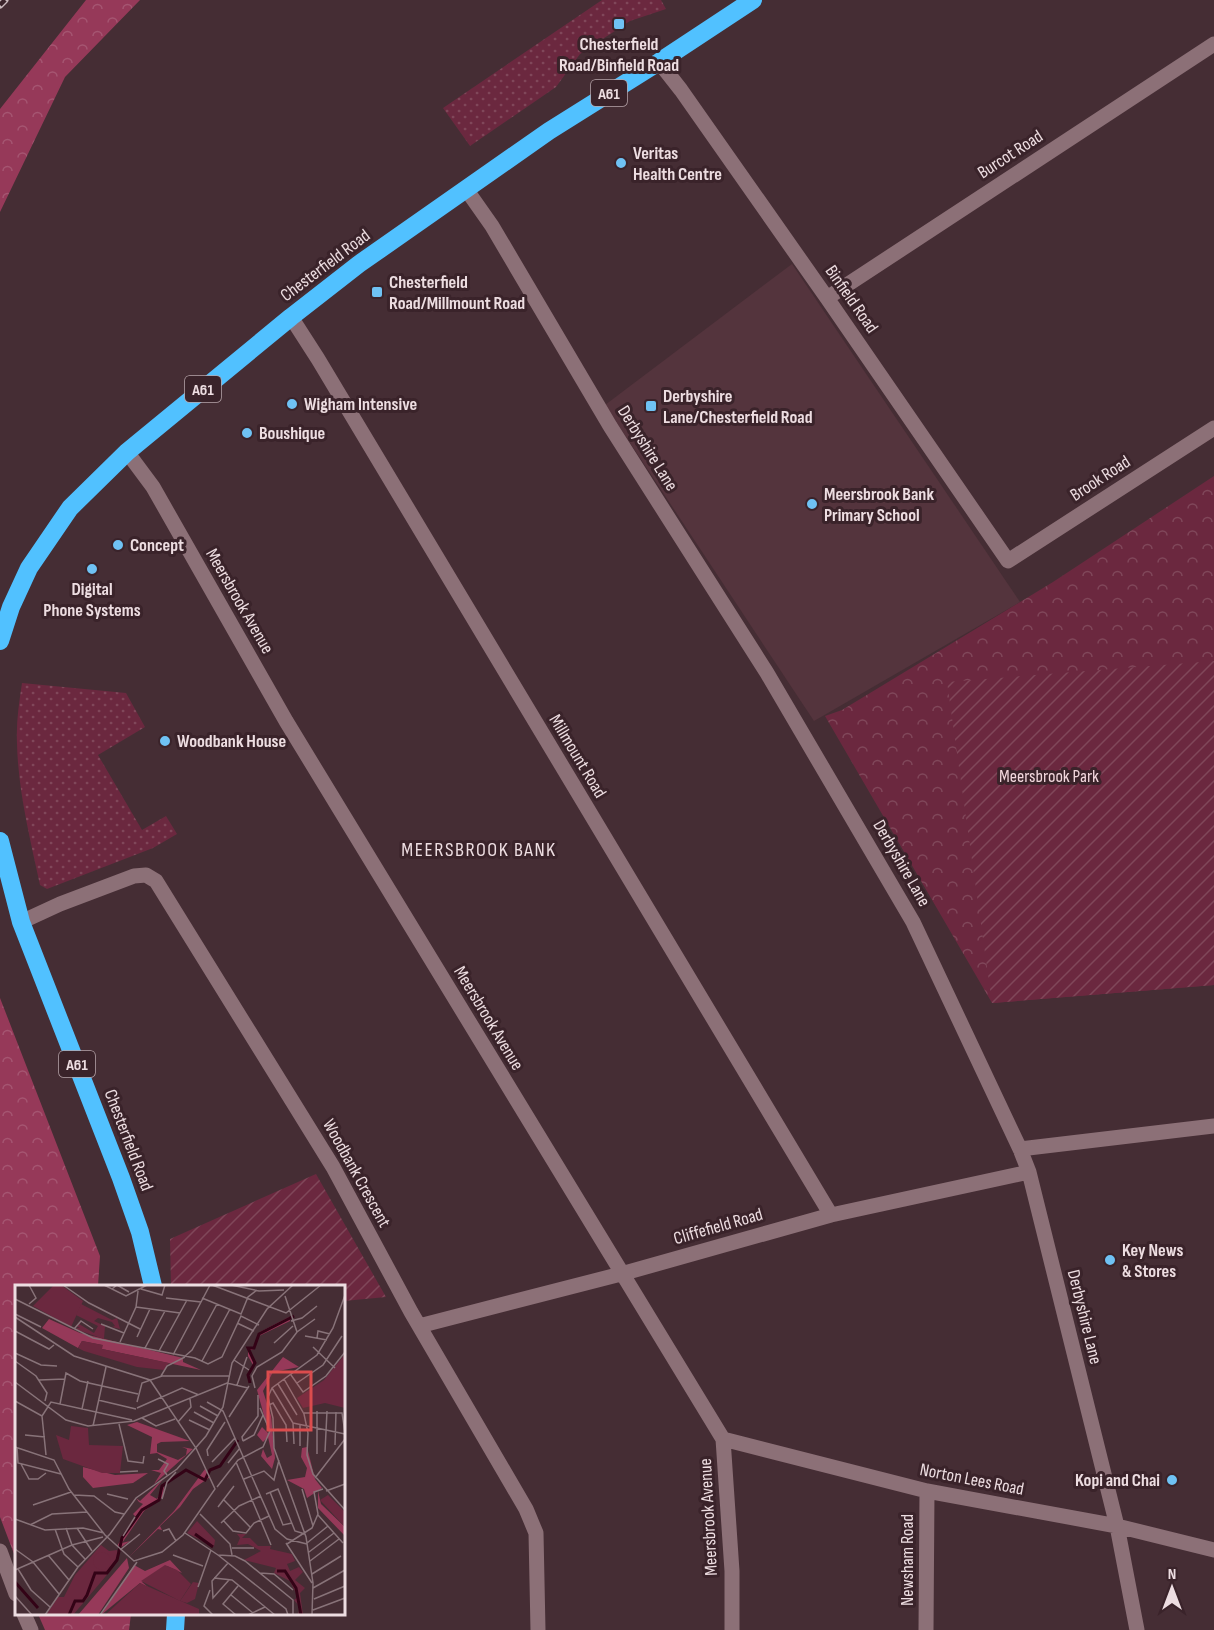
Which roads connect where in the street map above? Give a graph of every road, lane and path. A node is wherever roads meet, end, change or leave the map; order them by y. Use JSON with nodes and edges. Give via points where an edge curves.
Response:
{"nodes":[{"id":1,"x":753,"y":0,"type":"edge"},
{"id":2,"x":1214,"y":44,"type":"edge"},
{"id":3,"x":659,"y":62,"type":"junction"},
{"id":4,"x":466,"y":189,"type":"junction"},
{"id":5,"x":827,"y":297,"type":"junction"},
{"id":6,"x":291,"y":317,"type":"junction"},
{"id":7,"x":1214,"y":429,"type":"edge"},
{"id":8,"x":127,"y":452,"type":"junction"},
{"id":9,"x":1008,"y":561,"type":"joint"},
{"id":10,"x":0,"y":641,"type":"edge"},
{"id":11,"x":0,"y":841,"type":"edge"},
{"id":12,"x":21,"y":922,"type":"junction"},
{"id":13,"x":1214,"y":1126,"type":"edge"},
{"id":14,"x":1020,"y":1149,"type":"junction"},
{"id":15,"x":1029,"y":1172,"type":"junction"},
{"id":16,"x":831,"y":1215,"type":"junction"},
{"id":17,"x":621,"y":1274,"type":"junction"},
{"id":18,"x":153,"y":1285,"type":"edge"},
{"id":19,"x":419,"y":1326,"type":"junction"},
{"id":20,"x":723,"y":1440,"type":"junction"},
{"id":21,"x":927,"y":1491,"type":"junction"},
{"id":22,"x":1117,"y":1526,"type":"junction"},
{"id":23,"x":1214,"y":1550,"type":"edge"},
{"id":24,"x":0,"y":1551,"type":"edge"},
{"id":25,"x":15,"y":1591,"type":"edge"},
{"id":26,"x":24,"y":1615,"type":"edge"},
{"id":27,"x":176,"y":1615,"type":"edge"},
{"id":28,"x":31,"y":1630,"type":"edge"},
{"id":29,"x":175,"y":1630,"type":"edge"},
{"id":30,"x":538,"y":1630,"type":"edge"},
{"id":31,"x":732,"y":1630,"type":"edge"},
{"id":32,"x":926,"y":1630,"type":"edge"},
{"id":33,"x":1137,"y":1630,"type":"edge"}],
"edges":[{"from":1,"to":3,"type":"highway","name":"Chesterfield Road","number":"A61"},
{"from":2,"to":5,"type":"street","name":"Burcot Road"},
{"from":3,"to":4,"type":"highway","name":"Chesterfield Road","number":"A61"},
{"from":3,"to":5,"type":"street","name":"Binfield Road"},
{"from":4,"to":6,"type":"highway","name":"Chesterfield Road","number":"A61"},
{"from":4,"to":14,"type":"street","name":"Derbyshire Lane","via":[[767,673],[913,922]]},
{"from":5,"to":9,"type":"street","name":"Binfield Road"},
{"from":6,"to":8,"type":"highway","name":"Chesterfield Road","number":"A61"},
{"from":6,"to":16,"type":"street","name":"Millmount Road"},
{"from":7,"to":9,"type":"street","name":"Brook Road"},
{"from":8,"to":10,"type":"highway","name":"Chesterfield Road","number":"A61","via":[[70,508],[29,568]]},
{"from":8,"to":17,"type":"street","name":"Meersbrook Avenue","via":[[153,487],[286,721]]},
{"from":11,"to":12,"type":"highway","name":"Chesterfield Road","number":"A61"},
{"from":12,"to":18,"type":"highway","name":"Chesterfield Road","number":"A61","via":[[121,1178]]},
{"from":12,"to":19,"type":"street","name":"Woodbank Crescent","via":[[134,876],[146,875],[156,880],[333,1167]]},
{"from":13,"to":14,"type":"street"},
{"from":14,"to":15,"type":"street","name":"Derbyshire Lane"},
{"from":15,"to":16,"type":"street","name":"Cliffefield Road"},
{"from":15,"to":22,"type":"street","name":"Derbyshire Lane"},
{"from":16,"to":17,"type":"street","name":"Cliffefield Road"},
{"from":17,"to":19,"type":"street","name":"Cliffefield Road"},
{"from":17,"to":20,"type":"street","name":"Meersbrook Avenue"},
{"from":19,"to":30,"type":"street","name":"Woodbank Crescent","via":[[526,1509],[536,1533]]},
{"from":20,"to":21,"type":"street","name":"Norton Lees Road"},
{"from":20,"to":31,"type":"street","name":"Meersbrook Avenue"},
{"from":21,"to":22,"type":"street","name":"Norton Lees Road"},
{"from":21,"to":32,"type":"street","name":"Newsham Road"},
{"from":22,"to":23,"type":"street","name":"Norton Lees Road"},
{"from":22,"to":33,"type":"street","name":"Derbyshire Lane"},
{"from":24,"to":25,"type":"street"},
{"from":26,"to":28,"type":"street"},
{"from":27,"to":29,"type":"highway"}]}
